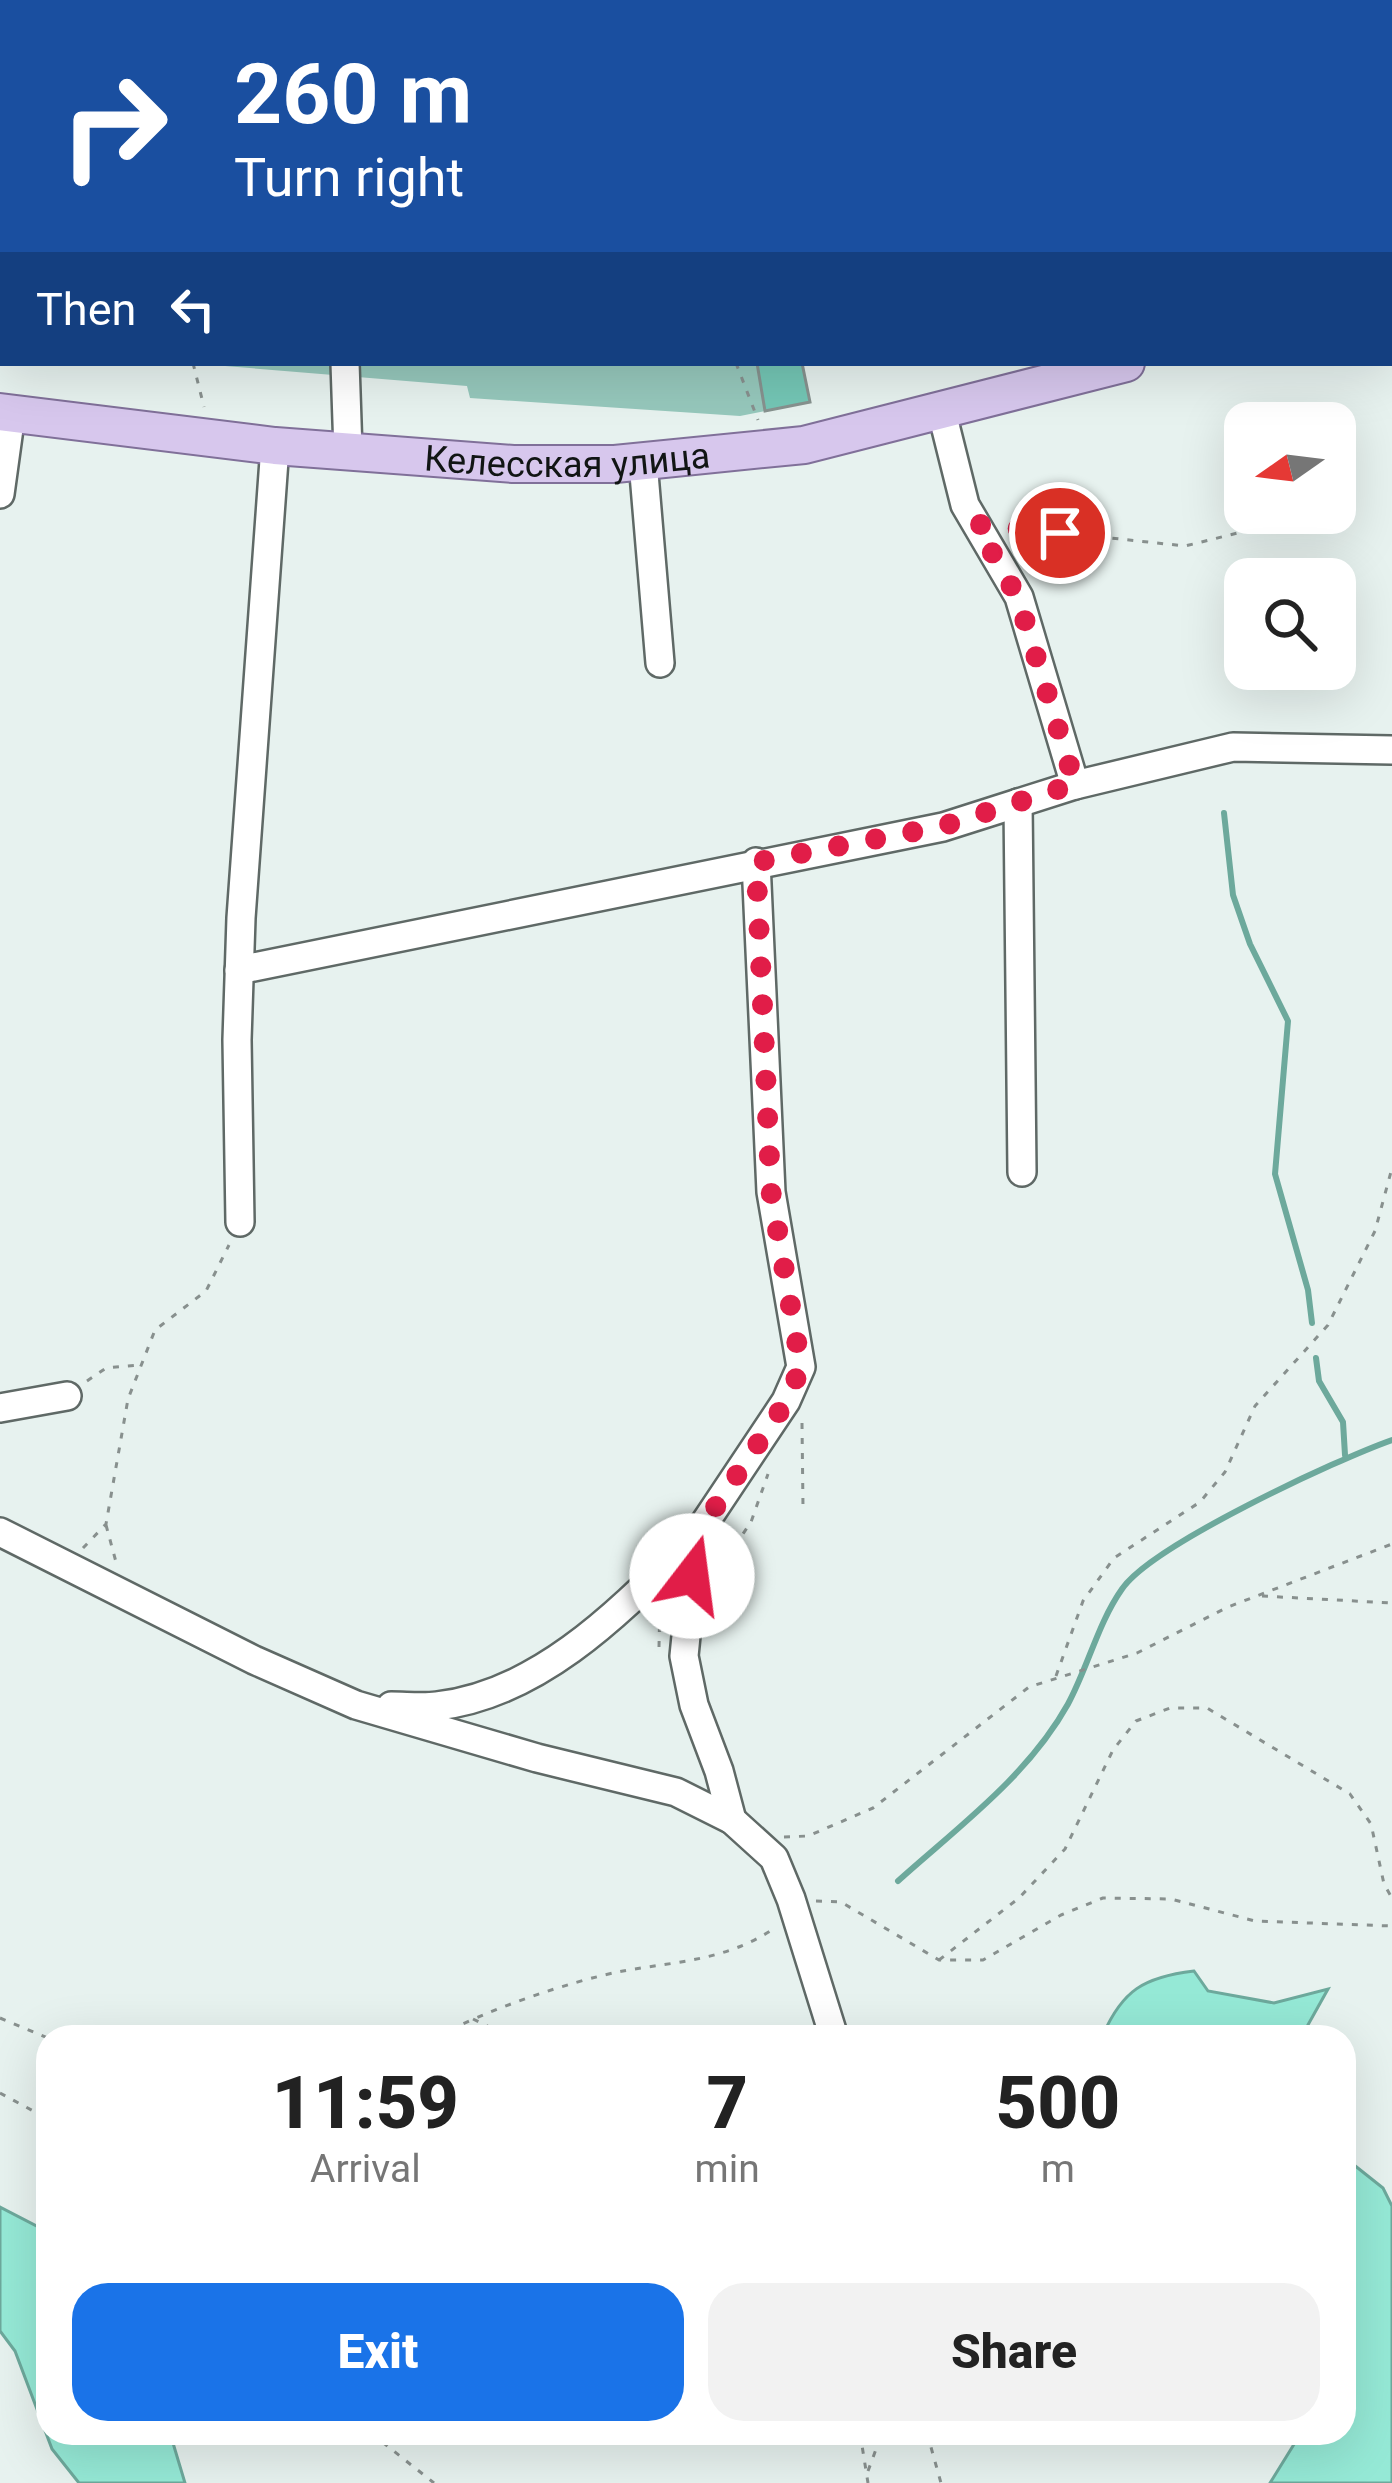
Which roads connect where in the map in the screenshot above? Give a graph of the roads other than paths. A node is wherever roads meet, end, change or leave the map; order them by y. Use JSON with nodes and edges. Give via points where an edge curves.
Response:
{"nodes":[{"id":1,"x":345,"y":366,"type":"edge"},
{"id":2,"x":1115,"y":366,"type":"edge"},
{"id":3,"x":5,"y":413,"type":"edge"},
{"id":4,"x":942,"y":413,"type":"junction"},
{"id":5,"x":275,"y":446,"type":"junction"},
{"id":6,"x":348,"y":452,"type":"junction"},
{"id":7,"x":643,"y":462,"type":"junction"},
{"id":8,"x":0,"y":494,"type":"edge"},
{"id":9,"x":660,"y":663,"type":"dead end"},
{"id":10,"x":1392,"y":750,"type":"edge"},
{"id":11,"x":1075,"y":784,"type":"junction"},
{"id":12,"x":1018,"y":802,"type":"junction"},
{"id":13,"x":756,"y":862,"type":"junction"},
{"id":14,"x":239,"y":970,"type":"junction"},
{"id":15,"x":1022,"y":1172,"type":"dead end"},
{"id":16,"x":240,"y":1222,"type":"road end"},
{"id":17,"x":67,"y":1396,"type":"road end"},
{"id":18,"x":0,"y":1408,"type":"edge"},
{"id":19,"x":0,"y":1532,"type":"edge"},
{"id":20,"x":696,"y":1536,"type":"junction"},
{"id":21,"x":356,"y":1705,"type":"junction"},
{"id":22,"x":742,"y":1829,"type":"junction"},
{"id":23,"x":830,"y":2025,"type":"edge"}],
"edges":[{"from":1,"to":6,"type":"street"},
{"from":2,"to":4,"type":"main road","name":"Келесская улица"},
{"from":3,"to":5,"type":"main road","name":"Келесская улица"},
{"from":3,"to":8,"type":"street"},
{"from":4,"to":7,"type":"main road","name":"Келесская улица","via":[[768,450]]},
{"from":4,"to":11,"type":"street","via":[[965,505],[1018,598]]},
{"from":5,"to":6,"type":"main road","name":"Келесская улица"},
{"from":5,"to":14,"type":"street"},
{"from":6,"to":7,"type":"main road","name":"Келесская улица","via":[[512,464]]},
{"from":7,"to":9,"type":"street"},
{"from":10,"to":11,"type":"street","via":[[1233,747]]},
{"from":11,"to":12,"type":"street"},
{"from":12,"to":13,"type":"street","via":[[943,826]]},
{"from":12,"to":15,"type":"street"},
{"from":13,"to":14,"type":"street"},
{"from":13,"to":20,"type":"street","via":[[771,1192],[801,1367]]},
{"from":14,"to":16,"type":"street"},
{"from":17,"to":18,"type":"street"},
{"from":19,"to":21,"type":"street"},
{"from":20,"to":21,"type":"street","via":[[606,1624],[542,1668],[437,1706]]},
{"from":20,"to":22,"type":"street","via":[[684,1656],[694,1705]]},
{"from":21,"to":22,"type":"street","via":[[676,1792]]},
{"from":22,"to":23,"type":"street","via":[[774,1858]]}]}
